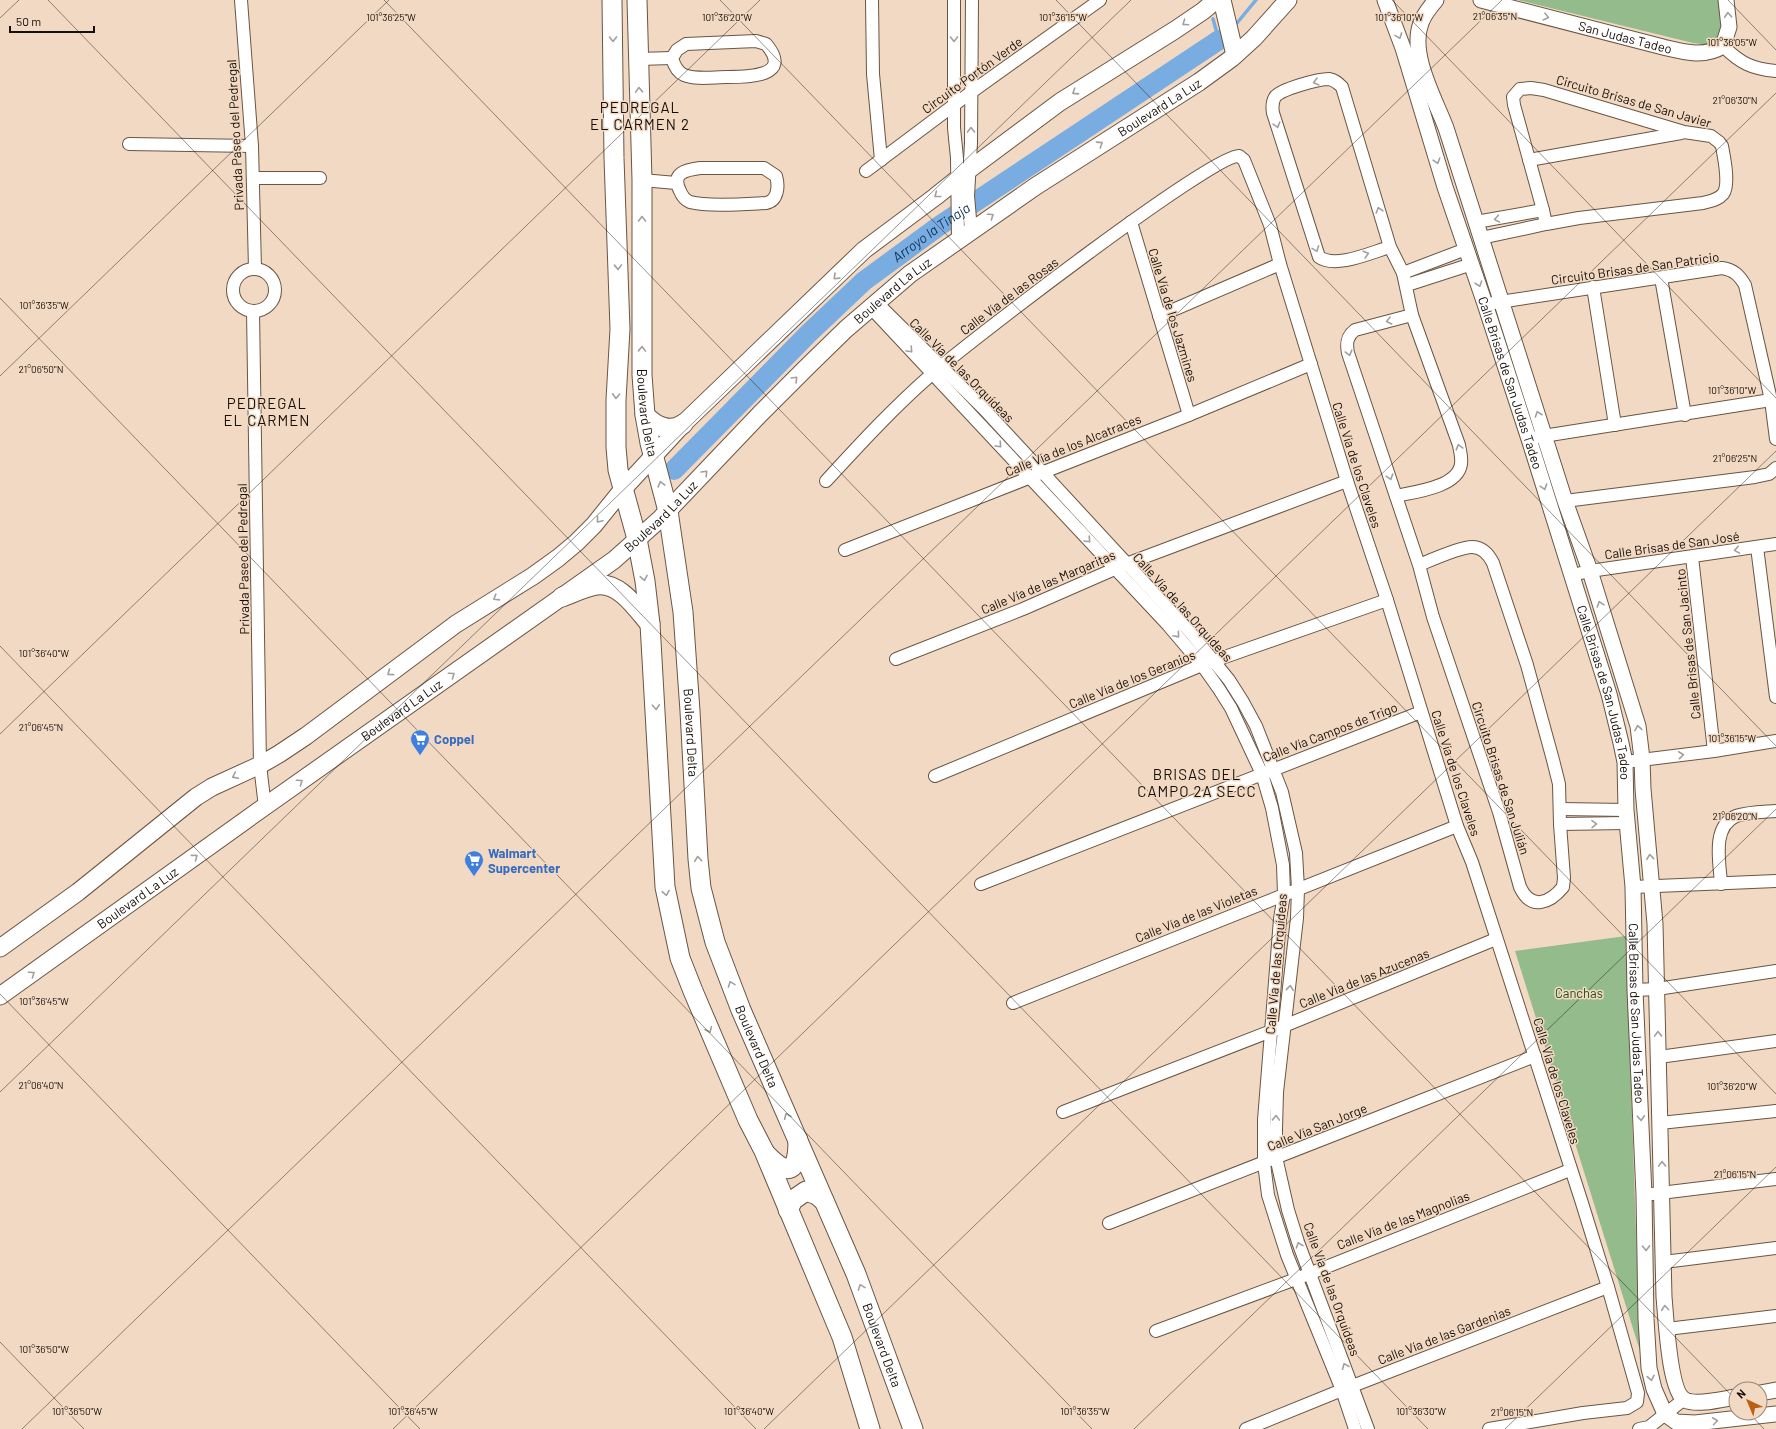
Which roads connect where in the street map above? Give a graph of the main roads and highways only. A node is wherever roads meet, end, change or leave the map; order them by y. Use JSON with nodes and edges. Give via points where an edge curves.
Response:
{"nodes":[{"id":1,"x":612,"y":0,"type":"edge"},
{"id":2,"x":636,"y":0,"type":"edge"},
{"id":3,"x":1216,"y":0,"type":"edge"},
{"id":4,"x":1222,"y":0,"type":"edge"},
{"id":5,"x":1288,"y":0,"type":"edge"},
{"id":6,"x":1235,"y":55,"type":"junction"},
{"id":7,"x":641,"y":157,"type":"junction"},
{"id":8,"x":614,"y":158,"type":"junction"},
{"id":9,"x":645,"y":414,"type":"junction"},
{"id":10,"x":683,"y":424,"type":"junction"},
{"id":11,"x":654,"y":457,"type":"junction"},
{"id":12,"x":623,"y":489,"type":"junction"},
{"id":13,"x":668,"y":511,"type":"junction"},
{"id":14,"x":637,"y":539,"type":"junction"},
{"id":15,"x":562,"y":597,"type":"junction"},
{"id":16,"x":650,"y":624,"type":"junction"},
{"id":17,"x":0,"y":948,"type":"edge"},
{"id":18,"x":0,"y":996,"type":"edge"},
{"id":19,"x":798,"y":1140,"type":"junction"},
{"id":20,"x":764,"y":1151,"type":"junction"},
{"id":21,"x":824,"y":1201,"type":"junction"},
{"id":22,"x":788,"y":1210,"type":"junction"},
{"id":23,"x":870,"y":1429,"type":"edge"},
{"id":24,"x":913,"y":1429,"type":"edge"}],
"edges":[{"from":1,"to":8,"type":"main road","name":"Boulevard Delta","one_way":true},
{"from":7,"to":2,"type":"main road","name":"Boulevard Delta","one_way":true},
{"from":3,"to":10,"type":"main road","one_way":true,"via":[[1181,26],[1060,102],[864,250]]},
{"from":4,"to":6,"type":"main road"},
{"from":5,"to":6,"type":"main road","name":"Boulevard La Luz"},
{"from":13,"to":6,"type":"main road","name":"Boulevard La Luz","one_way":true,"via":[[760,414],[841,334],[964,228],[1036,186],[1199,82]]},
{"from":7,"to":8,"type":"main road"},
{"from":9,"to":7,"type":"main road","name":"Boulevard Delta","one_way":true,"via":[[642,375]]},
{"from":8,"to":12,"type":"main road","name":"Boulevard Delta","one_way":true,"via":[[620,329],[616,447]]},
{"from":9,"to":10,"type":"main road","via":[[652,422],[666,428],[679,427]]},
{"from":9,"to":11,"type":"main road","name":"Boulevard Delta"},
{"from":10,"to":11,"type":"main road"},
{"from":11,"to":12,"type":"main road"},
{"from":13,"to":11,"type":"main road","name":"Boulevard Delta","one_way":true},
{"from":12,"to":14,"type":"main road","name":"Boulevard Delta"},
{"from":12,"to":17,"type":"main road","one_way":true,"via":[[594,525],[558,558],[456,624],[306,736],[260,765],[212,787],[196,798],[84,887]]},
{"from":13,"to":14,"type":"main road","name":"Boulevard La Luz"},
{"from":19,"to":13,"type":"main road","name":"Boulevard Delta","one_way":true,"via":[[741,1010],[715,942],[701,888],[696,840],[687,650]]},
{"from":14,"to":15,"type":"main road","name":"Boulevard La Luz","via":[[614,560]]},
{"from":14,"to":16,"type":"main road","name":"Boulevard Delta","one_way":true},
{"from":15,"to":16,"type":"main road","via":[[598,585],[612,588],[633,604]]},
{"from":18,"to":15,"type":"main road","name":"Boulevard La Luz","one_way":true},
{"from":16,"to":20,"type":"main road","name":"Boulevard Delta","one_way":true,"via":[[665,887],[670,912],[680,958],[748,1120]]},
{"from":19,"to":20,"type":"main road","via":[[796,1159],[789,1169],[780,1167]]},
{"from":19,"to":21,"type":"main road","name":"Boulevard Delta"},
{"from":20,"to":22,"type":"main road","name":"Boulevard Delta"},
{"from":21,"to":22,"type":"main road","via":[[806,1191],[793,1200]]},
{"from":24,"to":21,"type":"main road","name":"Boulevard Delta","one_way":true,"via":[[856,1274]]},
{"from":22,"to":23,"type":"main road","name":"Boulevard Delta","via":[[842,1336]]}]}
